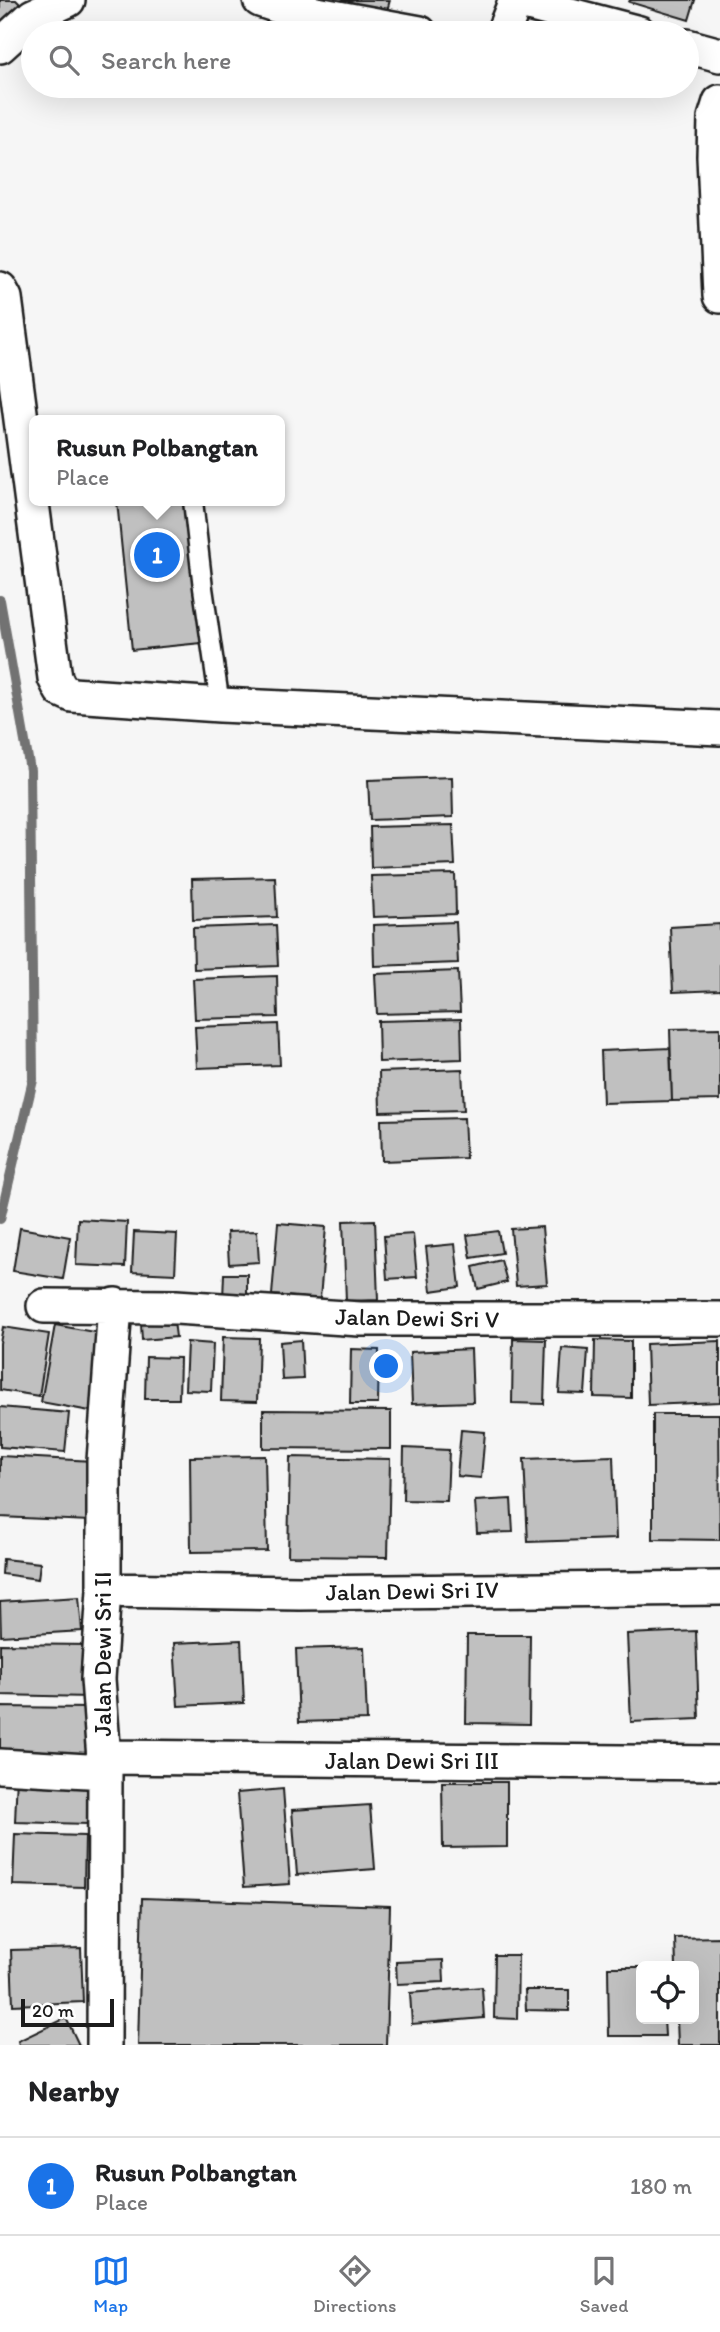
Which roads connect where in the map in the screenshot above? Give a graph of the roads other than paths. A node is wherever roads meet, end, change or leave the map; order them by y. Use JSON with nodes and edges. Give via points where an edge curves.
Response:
{"nodes":[{"id":1,"x":68,"y":0,"type":"edge"},
{"id":2,"x":260,"y":0,"type":"edge"},
{"id":3,"x":28,"y":21,"type":"edge"},
{"id":4,"x":355,"y":21,"type":"edge"},
{"id":5,"x":508,"y":21,"type":"edge"},
{"id":6,"x":593,"y":21,"type":"edge"},
{"id":7,"x":21,"y":27,"type":"edge"},
{"id":8,"x":0,"y":46,"type":"edge"},
{"id":9,"x":699,"y":49,"type":"edge"},
{"id":10,"x":720,"y":55,"type":"edge"},
{"id":11,"x":720,"y":102,"type":"edge"},
{"id":12,"x":0,"y":289,"type":"edge"},
{"id":13,"x":720,"y":296,"type":"edge"},
{"id":14,"x":29,"y":480,"type":"edge"},
{"id":15,"x":32,"y":506,"type":"edge"},
{"id":16,"x":194,"y":506,"type":"edge"},
{"id":17,"x":220,"y":705,"type":"junction"},
{"id":18,"x":720,"y":728,"type":"edge"},
{"id":19,"x":115,"y":1305,"type":"junction"},
{"id":20,"x":44,"y":1306,"type":"dead end"},
{"id":21,"x":720,"y":1320,"type":"edge"},
{"id":22,"x":720,"y":1588,"type":"edge"},
{"id":23,"x":104,"y":1590,"type":"junction"},
{"id":24,"x":720,"y":1763,"type":"edge"},
{"id":25,"x":104,"y":1764,"type":"junction"},
{"id":26,"x":0,"y":1766,"type":"edge"},
{"id":27,"x":104,"y":2045,"type":"edge"}],
"edges":[{"from":1,"to":3,"type":"street"},
{"from":2,"to":4,"type":"street"},
{"from":5,"to":6,"type":"street","via":[[514,5],[521,2]]},
{"from":7,"to":8,"type":"street"},
{"from":9,"to":10,"type":"street"},
{"from":11,"to":13,"type":"street","via":[[714,156]]},
{"from":12,"to":14,"type":"street","via":[[5,298]]},
{"from":15,"to":17,"type":"street","via":[[55,678],[61,690],[72,695]]},
{"from":16,"to":17,"type":"lane"},
{"from":17,"to":18,"type":"street"},
{"from":19,"to":20,"type":"street","name":"Jalan Dewi Sri V"},
{"from":19,"to":21,"type":"street","name":"Jalan Dewi Sri V","via":[[360,1319]]},
{"from":19,"to":23,"type":"street","name":"Jalan Dewi Sri II","via":[[104,1461]]},
{"from":22,"to":23,"type":"street","name":"Jalan Dewi Sri IV","via":[[300,1593]]},
{"from":23,"to":25,"type":"street","name":"Jalan Dewi Sri II","via":[[98,1679]]},
{"from":24,"to":25,"type":"street","name":"Jalan Dewi Sri III"},
{"from":25,"to":26,"type":"street","name":"Jalan Dewi Sri III"},
{"from":25,"to":27,"type":"street","name":"Jalan Dewi Sri II"}]}
